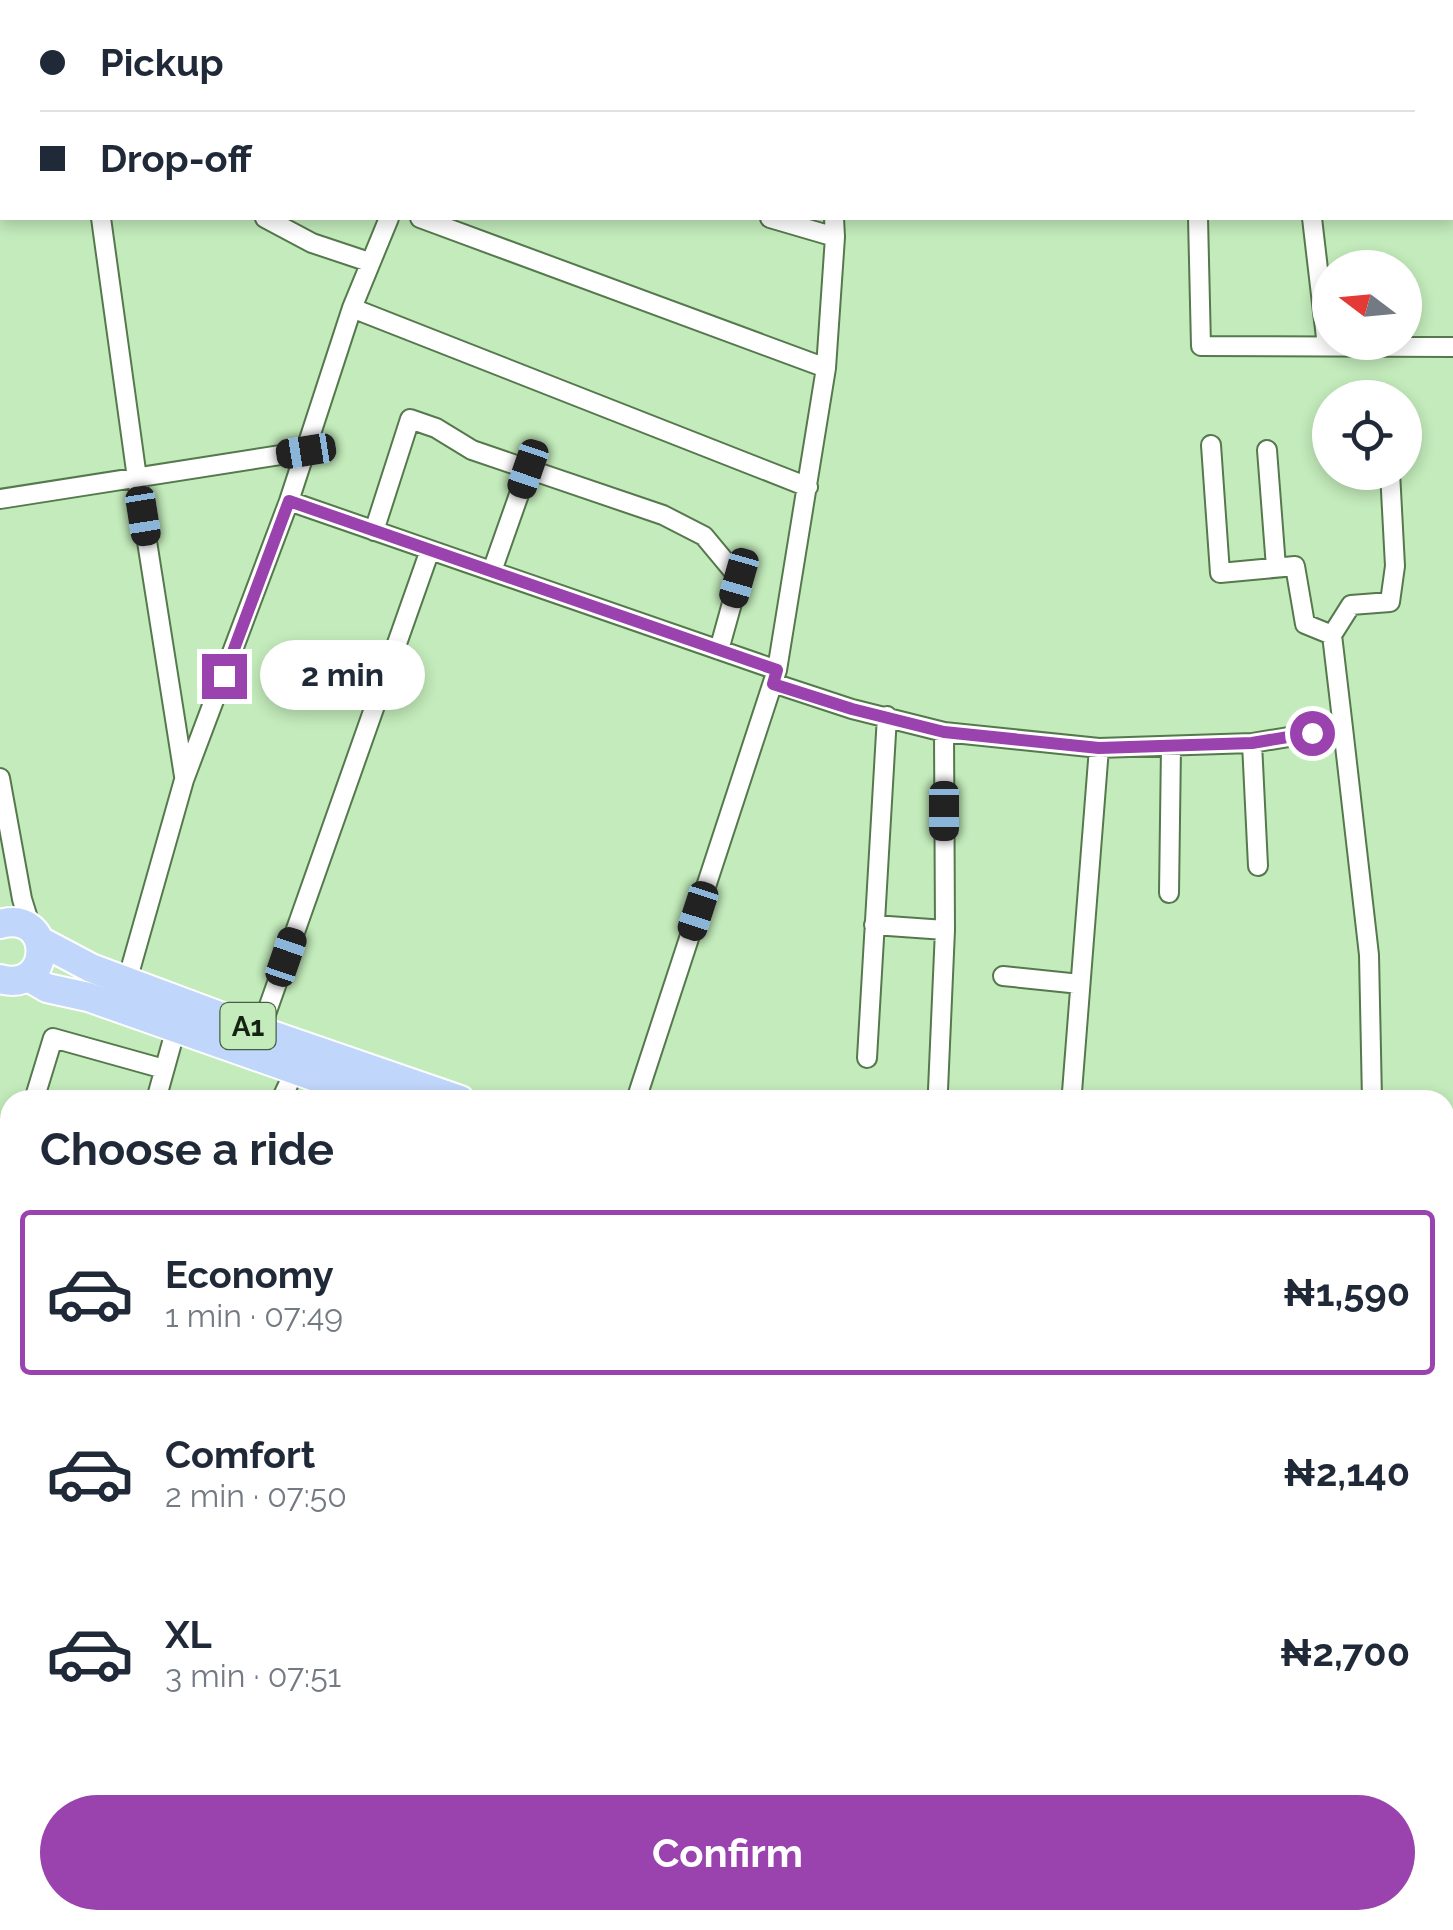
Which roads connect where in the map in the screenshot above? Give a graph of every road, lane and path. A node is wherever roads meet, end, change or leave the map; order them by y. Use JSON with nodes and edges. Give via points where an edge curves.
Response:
{"nodes":[{"id":1,"x":101,"y":220,"type":"edge"},
{"id":2,"x":269,"y":220,"type":"edge"},
{"id":3,"x":388,"y":220,"type":"edge"},
{"id":4,"x":425,"y":220,"type":"edge"},
{"id":5,"x":777,"y":220,"type":"edge"},
{"id":6,"x":834,"y":220,"type":"edge"},
{"id":7,"x":1198,"y":220,"type":"edge"},
{"id":8,"x":1312,"y":220,"type":"edge"},
{"id":9,"x":836,"y":237,"type":"junction"},
{"id":10,"x":1316,"y":250,"type":"edge"},
{"id":11,"x":369,"y":262,"type":"junction"},
{"id":12,"x":352,"y":308,"type":"junction"},
{"id":13,"x":1312,"y":346,"type":"edge"},
{"id":14,"x":1422,"y":347,"type":"edge"},
{"id":15,"x":1453,"y":347,"type":"edge"},
{"id":16,"x":826,"y":368,"type":"junction"},
{"id":17,"x":1211,"y":445,"type":"dead end"},
{"id":18,"x":1267,"y":450,"type":"dead end"},
{"id":19,"x":306,"y":451,"type":"junction"},
{"id":20,"x":528,"y":469,"type":"junction"},
{"id":21,"x":137,"y":478,"type":"junction"},
{"id":22,"x":808,"y":487,"type":"junction"},
{"id":23,"x":1391,"y":490,"type":"edge"},
{"id":24,"x":0,"y":499,"type":"edge"},
{"id":25,"x":289,"y":501,"type":"junction"},
{"id":26,"x":374,"y":531,"type":"junction"},
{"id":27,"x":430,"y":550,"type":"junction"},
{"id":28,"x":1276,"y":567,"type":"junction"},
{"id":29,"x":492,"y":572,"type":"junction"},
{"id":30,"x":1332,"y":635,"type":"junction"},
{"id":31,"x":719,"y":650,"type":"junction"},
{"id":32,"x":775,"y":677,"type":"junction"},
{"id":33,"x":886,"y":716,"type":"junction"},
{"id":34,"x":1343,"y":728,"type":"junction"},
{"id":35,"x":944,"y":732,"type":"junction"},
{"id":36,"x":1252,"y":743,"type":"junction"},
{"id":37,"x":1171,"y":747,"type":"junction"},
{"id":38,"x":1099,"y":748,"type":"junction"},
{"id":39,"x":0,"y":778,"type":"edge"},
{"id":40,"x":184,"y":780,"type":"junction"},
{"id":41,"x":1258,"y":866,"type":"dead end"},
{"id":42,"x":1169,"y":893,"type":"dead end"},
{"id":43,"x":0,"y":924,"type":"edge"},
{"id":44,"x":874,"y":925,"type":"junction"},
{"id":45,"x":945,"y":930,"type":"junction"},
{"id":46,"x":35,"y":935,"type":"junction"},
{"id":47,"x":1003,"y":976,"type":"dead end"},
{"id":48,"x":14,"y":978,"type":"edge"},
{"id":49,"x":127,"y":981,"type":"junction"},
{"id":50,"x":1080,"y":984,"type":"junction"},
{"id":51,"x":176,"y":1028,"type":"junction"},
{"id":52,"x":260,"y":1031,"type":"junction"},
{"id":53,"x":867,"y":1058,"type":"dead end"},
{"id":54,"x":164,"y":1069,"type":"junction"},
{"id":55,"x":295,"y":1070,"type":"junction"},
{"id":56,"x":37,"y":1090,"type":"edge"},
{"id":57,"x":159,"y":1090,"type":"edge"},
{"id":58,"x":286,"y":1090,"type":"edge"},
{"id":59,"x":352,"y":1090,"type":"edge"},
{"id":60,"x":431,"y":1090,"type":"edge"},
{"id":61,"x":639,"y":1090,"type":"edge"},
{"id":62,"x":938,"y":1090,"type":"dead end"},
{"id":63,"x":1072,"y":1090,"type":"edge"},
{"id":64,"x":1372,"y":1090,"type":"edge"}],
"edges":[{"from":1,"to":21,"type":"street"},
{"from":2,"to":11,"type":"street"},
{"from":3,"to":11,"type":"street"},
{"from":4,"to":16,"type":"street"},
{"from":5,"to":9,"type":"street"},
{"from":6,"to":9,"type":"street"},
{"from":7,"to":13,"type":"street","via":[[1201,346]]},
{"from":8,"to":10,"type":"street"},
{"from":9,"to":16,"type":"street"},
{"from":11,"to":12,"type":"street"},
{"from":12,"to":19,"type":"street"},
{"from":12,"to":22,"type":"street"},
{"from":14,"to":15,"type":"street"},
{"from":16,"to":22,"type":"street"},
{"from":17,"to":28,"type":"street","via":[[1220,573]]},
{"from":18,"to":28,"type":"street"},
{"from":19,"to":21,"type":"street"},
{"from":19,"to":25,"type":"street"},
{"from":20,"to":26,"type":"street","via":[[410,419]]},
{"from":20,"to":29,"type":"street"},
{"from":20,"to":31,"type":"street","via":[[663,515],[704,536],[739,578]]},
{"from":21,"to":24,"type":"street"},
{"from":21,"to":40,"type":"street"},
{"from":22,"to":32,"type":"street"},
{"from":23,"to":30,"type":"street","via":[[1390,602],[1351,605]]},
{"from":25,"to":26,"type":"street"},
{"from":25,"to":40,"type":"street"},
{"from":26,"to":27,"type":"street"},
{"from":27,"to":29,"type":"street"},
{"from":27,"to":52,"type":"street"},
{"from":28,"to":30,"type":"street","via":[[1296,566],[1305,624]]},
{"from":29,"to":31,"type":"street"},
{"from":30,"to":34,"type":"street"},
{"from":31,"to":32,"type":"street"},
{"from":32,"to":33,"type":"street"},
{"from":32,"to":61,"type":"street"},
{"from":33,"to":35,"type":"street"},
{"from":33,"to":44,"type":"street"},
{"from":34,"to":36,"type":"street"},
{"from":34,"to":64,"type":"street","via":[[1370,955]]},
{"from":35,"to":38,"type":"street"},
{"from":35,"to":45,"type":"street"},
{"from":36,"to":37,"type":"street"},
{"from":36,"to":41,"type":"street"},
{"from":37,"to":38,"type":"street"},
{"from":37,"to":42,"type":"street"},
{"from":38,"to":50,"type":"street"},
{"from":39,"to":46,"type":"street"},
{"from":40,"to":49,"type":"street"},
{"from":43,"to":46,"type":"highway","via":[[14,921]]},
{"from":44,"to":45,"type":"street"},
{"from":44,"to":53,"type":"street"},
{"from":45,"to":62,"type":"street"},
{"from":46,"to":48,"type":"highway","via":[[40,961]]},
{"from":46,"to":49,"type":"highway","number":"A1","via":[[69,959]]},
{"from":47,"to":50,"type":"street"},
{"from":48,"to":51,"type":"highway","number":"A1"},
{"from":49,"to":52,"type":"highway","number":"A1"},
{"from":50,"to":63,"type":"street"},
{"from":51,"to":54,"type":"street"},
{"from":51,"to":55,"type":"highway","number":"A1"},
{"from":52,"to":60,"type":"highway","number":"A1"},
{"from":54,"to":56,"type":"street","via":[[53,1038]]},
{"from":54,"to":57,"type":"street"},
{"from":55,"to":58,"type":"street"},
{"from":55,"to":59,"type":"highway","number":"A1"}]}
